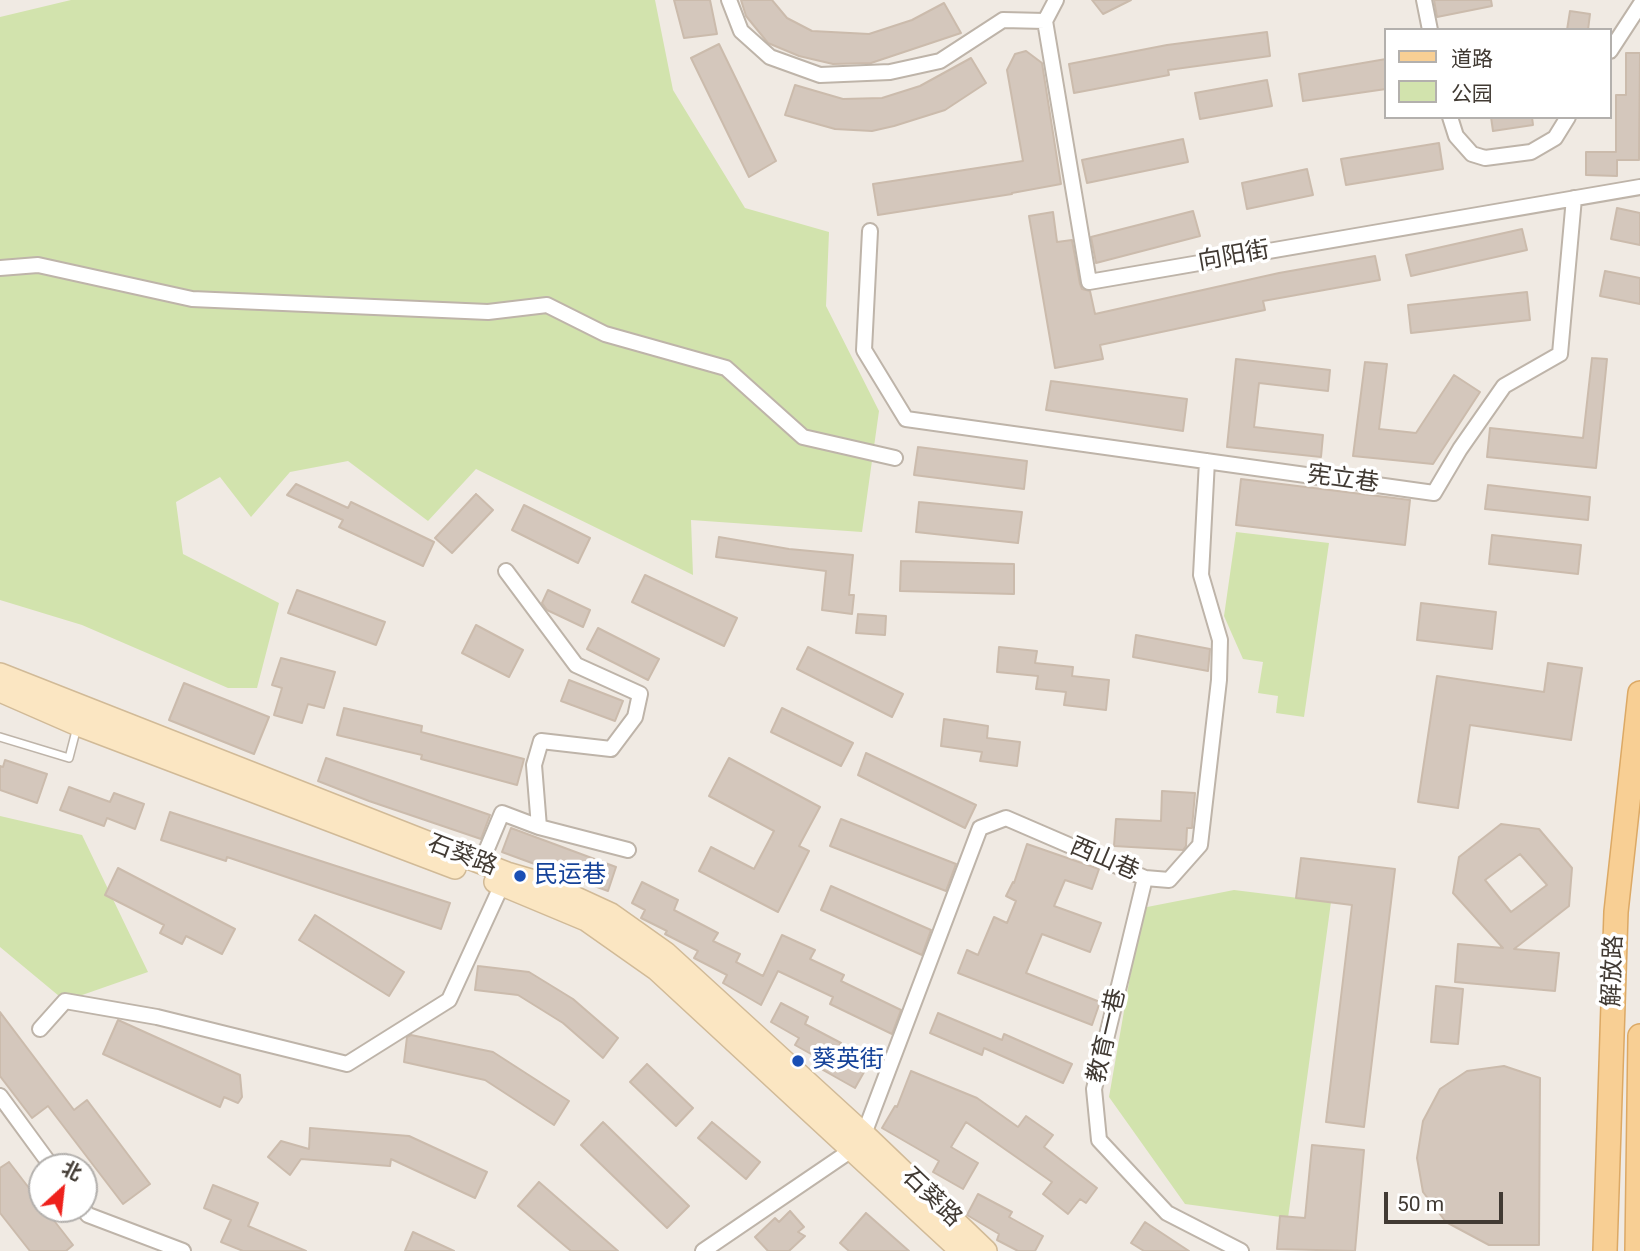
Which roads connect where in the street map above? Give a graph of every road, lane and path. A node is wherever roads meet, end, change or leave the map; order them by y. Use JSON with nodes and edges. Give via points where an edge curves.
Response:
{"nodes":[{"id":1,"x":729,"y":0,"type":"edge"},
{"id":2,"x":1056,"y":0,"type":"edge"},
{"id":3,"x":1424,"y":0,"type":"edge"},
{"id":4,"x":1640,"y":5,"type":"edge"},
{"id":5,"x":1045,"y":21,"type":"junction"},
{"id":6,"x":1430,"y":28,"type":"edge"},
{"id":7,"x":1612,"y":48,"type":"edge"},
{"id":8,"x":1451,"y":119,"type":"edge"},
{"id":9,"x":1567,"y":119,"type":"edge"},
{"id":10,"x":1640,"y":187,"type":"edge"},
{"id":11,"x":1574,"y":198,"type":"junction"},
{"id":12,"x":870,"y":232,"type":"dead end"},
{"id":13,"x":0,"y":268,"type":"edge"},
{"id":14,"x":895,"y":458,"type":"dead end"},
{"id":15,"x":1208,"y":461,"type":"junction"},
{"id":16,"x":506,"y":571,"type":"dead end"},
{"id":17,"x":0,"y":674,"type":"edge"},
{"id":18,"x":0,"y":691,"type":"edge"},
{"id":19,"x":1640,"y":693,"type":"edge"},
{"id":20,"x":78,"y":725,"type":"junction"},
{"id":21,"x":0,"y":737,"type":"edge"},
{"id":22,"x":540,"y":827,"type":"junction"},
{"id":23,"x":628,"y":850,"type":"dead end"},
{"id":24,"x":481,"y":863,"type":"junction"},
{"id":25,"x":1145,"y":878,"type":"junction"},
{"id":26,"x":505,"y":879,"type":"junction"},
{"id":27,"x":40,"y":1029,"type":"dead end"},
{"id":28,"x":1640,"y":1036,"type":"edge"},
{"id":29,"x":0,"y":1096,"type":"edge"},
{"id":30,"x":858,"y":1141,"type":"junction"},
{"id":31,"x":42,"y":1153,"type":"edge"},
{"id":32,"x":98,"y":1219,"type":"edge"},
{"id":33,"x":183,"y":1251,"type":"edge"},
{"id":34,"x":703,"y":1251,"type":"edge"},
{"id":35,"x":961,"y":1251,"type":"edge"},
{"id":36,"x":986,"y":1251,"type":"edge"},
{"id":37,"x":1241,"y":1251,"type":"edge"},
{"id":38,"x":1605,"y":1251,"type":"edge"},
{"id":39,"x":1637,"y":1251,"type":"edge"}],
"edges":[{"from":1,"to":5,"type":"street","via":[[741,31],[770,57],[820,75],[890,72],[940,61],[1003,20]]},
{"from":2,"to":5,"type":"street"},
{"from":3,"to":6,"type":"street"},
{"from":4,"to":7,"type":"street"},
{"from":5,"to":11,"type":"street","name":"向阳街","via":[[1089,282]]},
{"from":8,"to":9,"type":"street","via":[[1456,136],[1472,154],[1485,158],[1531,152],[1555,138]]},
{"from":10,"to":11,"type":"street","name":"向阳街"},
{"from":11,"to":15,"type":"street","name":"宪立巷","via":[[1560,354],[1504,386],[1434,493]]},
{"from":12,"to":15,"type":"street","name":"宪立巷","via":[[864,350],[906,419]]},
{"from":13,"to":14,"type":"street","via":[[38,265],[192,299],[488,312],[547,305],[605,334],[726,368],[803,437]]},
{"from":15,"to":25,"type":"street","name":"西山巷","via":[[1200,575],[1220,639],[1200,845],[1169,880]]},
{"from":16,"to":22,"type":"street","via":[[576,665],[640,694],[635,717],[611,749],[541,741],[534,765]]},
{"from":17,"to":24,"type":"main road","name":"石葵路"},
{"from":18,"to":20,"type":"main road"},
{"from":19,"to":38,"type":"main road","name":"解放路","via":[[1616,912]]},
{"from":20,"to":21,"type":"lane","via":[[68,758]]},
{"from":20,"to":26,"type":"main road","via":[[353,831]]},
{"from":22,"to":23,"type":"street"},
{"from":22,"to":24,"type":"street","via":[[502,813]]},
{"from":24,"to":26,"type":"main road","name":"石葵路"},
{"from":25,"to":30,"type":"street","name":"西山巷","via":[[1006,818],[980,828]]},
{"from":25,"to":37,"type":"street","name":"教育一巷","via":[[1094,1089],[1099,1140],[1167,1213]]},
{"from":26,"to":27,"type":"street","via":[[449,1000],[347,1064],[157,1017],[65,1001]]},
{"from":26,"to":30,"type":"main road","name":"石葵路","via":[[548,886],[611,914],[648,939]]},
{"from":28,"to":39,"type":"main road","name":"解放路"},
{"from":29,"to":31,"type":"street"},
{"from":30,"to":34,"type":"street"},
{"from":30,"to":35,"type":"main road"},
{"from":30,"to":36,"type":"main road","name":"石葵路"},
{"from":32,"to":33,"type":"street"}]}
